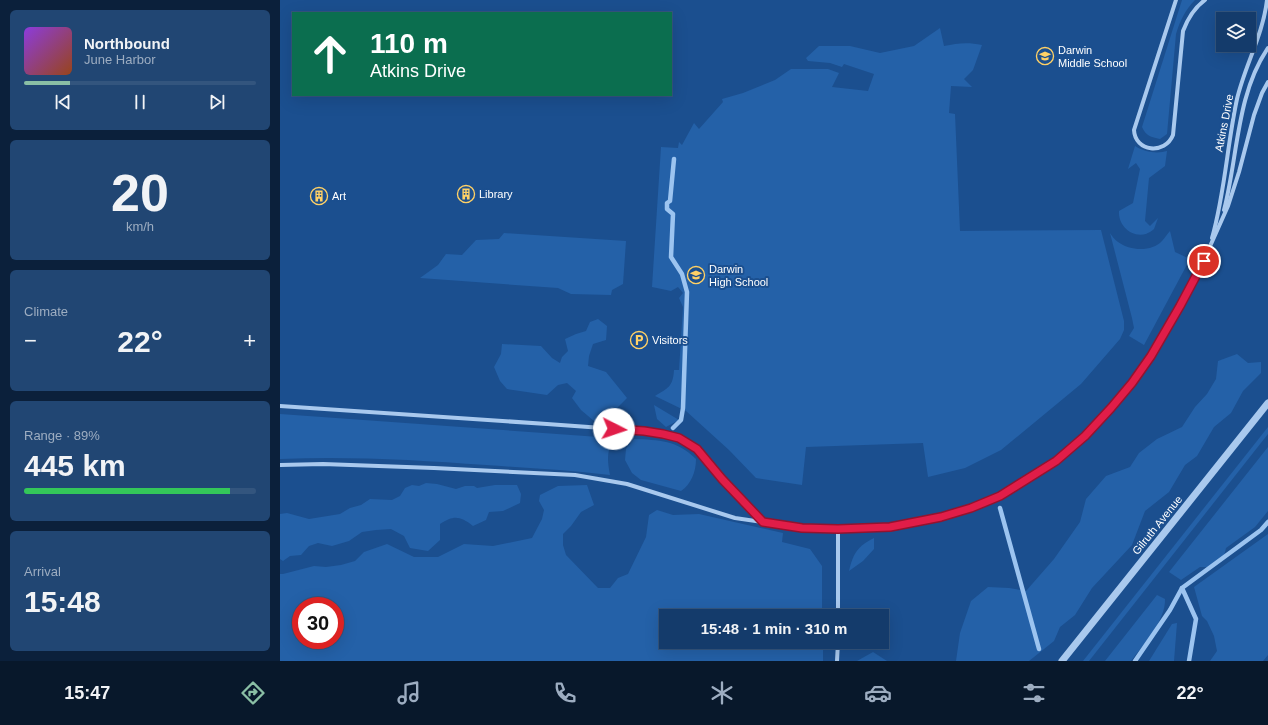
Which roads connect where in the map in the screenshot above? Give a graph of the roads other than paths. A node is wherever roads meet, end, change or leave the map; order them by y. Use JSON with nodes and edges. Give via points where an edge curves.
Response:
{"nodes":[{"id":1,"x":1176,"y":0,"type":"edge"},
{"id":2,"x":1205,"y":0,"type":"edge"},
{"id":3,"x":1267,"y":0,"type":"edge"},
{"id":4,"x":1268,"y":48,"type":"edge"},
{"id":5,"x":1268,"y":82,"type":"edge"},
{"id":6,"x":1220,"y":225,"type":"junction"},
{"id":7,"x":1208,"y":252,"type":"junction"},
{"id":8,"x":1268,"y":403,"type":"edge"},
{"id":9,"x":280,"y":406,"type":"edge"},
{"id":10,"x":280,"y":465,"type":"edge"},
{"id":11,"x":763,"y":522,"type":"junction"},
{"id":12,"x":838,"y":529,"type":"junction"},
{"id":13,"x":838,"y":609,"type":"edge"},
{"id":14,"x":838,"y":649,"type":"edge"},
{"id":15,"x":837,"y":661,"type":"edge"},
{"id":16,"x":1062,"y":661,"type":"edge"}],
"edges":[{"from":1,"to":2,"type":"street","via":[[1134,130],[1137,141],[1154,148],[1168,143],[1173,135],[1183,31],[1194,9]]},
{"from":3,"to":7,"type":"street","name":"Atkins Drive","via":[[1261,33],[1245,70],[1237,100],[1216,224]]},
{"from":4,"to":6,"type":"street","name":"Atkins Drive","via":[[1246,96],[1230,187]]},
{"from":5,"to":6,"type":"street","name":"Atkins Drive","via":[[1254,115],[1233,193]]},
{"from":6,"to":7,"type":"street","name":"Atkins Drive"},
{"from":7,"to":12,"type":"street","name":"Atkins Drive","via":[[1185,298],[1132,383],[1085,436],[1056,461],[1000,496],[971,508],[890,527]]},
{"from":8,"to":16,"type":"street","name":"Gilruth Avenue"},
{"from":9,"to":11,"type":"street","via":[[663,434],[679,438],[697,449]]},
{"from":10,"to":11,"type":"street","name":"Atkins Drive","via":[[323,464],[575,475],[627,484],[735,518]]},
{"from":11,"to":12,"type":"street","name":"Atkins Drive","via":[[802,528]]},
{"from":12,"to":13,"type":"street"},
{"from":14,"to":15,"type":"street"}]}
